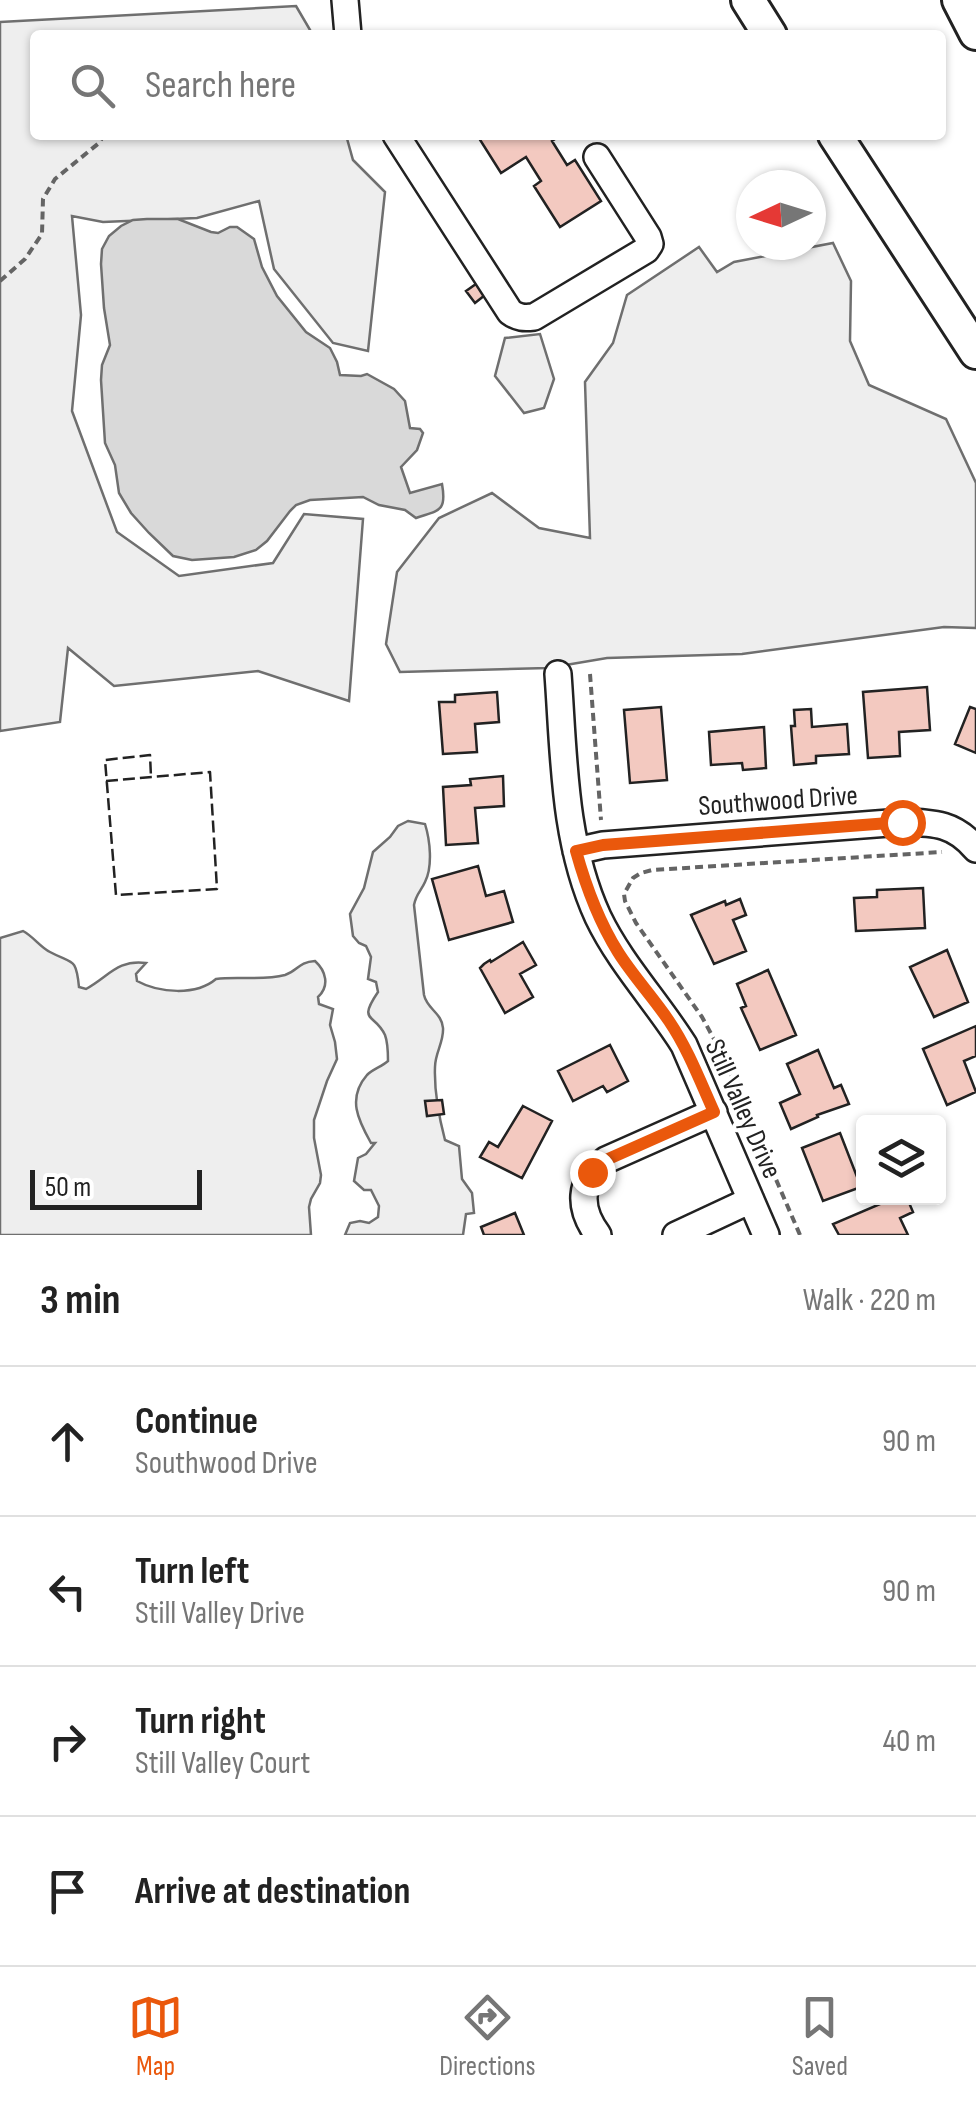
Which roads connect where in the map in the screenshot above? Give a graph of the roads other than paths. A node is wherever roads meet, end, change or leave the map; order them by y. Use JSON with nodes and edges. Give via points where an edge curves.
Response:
{"nodes":[{"id":1,"x":345,"y":0,"type":"edge"},
{"id":2,"x":748,"y":0,"type":"edge"},
{"id":3,"x":959,"y":0,"type":"edge"},
{"id":4,"x":348,"y":30,"type":"edge"},
{"id":5,"x":767,"y":30,"type":"edge"},
{"id":6,"x":976,"y":33,"type":"edge"},
{"id":7,"x":399,"y":140,"type":"edge"},
{"id":8,"x":838,"y":140,"type":"edge"},
{"id":9,"x":597,"y":157,"type":"dead end"},
{"id":10,"x":976,"y":352,"type":"edge"},
{"id":11,"x":558,"y":674,"type":"dead end"},
{"id":12,"x":975,"y":848,"type":"edge"},
{"id":13,"x":576,"y":851,"type":"junction"},
{"id":14,"x":714,"y":1112,"type":"junction"},
{"id":15,"x":751,"y":1200,"type":"junction"},
{"id":16,"x":593,"y":1228,"type":"edge"},
{"id":17,"x":676,"y":1235,"type":"edge"},
{"id":18,"x":766,"y":1235,"type":"edge"}],
"edges":[{"from":1,"to":4,"type":"street"},
{"from":2,"to":5,"type":"main road"},
{"from":3,"to":6,"type":"main road"},
{"from":7,"to":9,"type":"street","via":[[510,312],[524,318],[534,318],[650,244]]},
{"from":8,"to":10,"type":"main road"},
{"from":11,"to":13,"type":"street","name":"Still Valley Drive"},
{"from":12,"to":13,"type":"street","name":"Southwood Drive","via":[[955,828],[902,822]]},
{"from":13,"to":14,"type":"street","name":"Still Valley Drive","via":[[599,919],[684,1045]]},
{"from":14,"to":15,"type":"street","name":"Still Valley Drive"},
{"from":14,"to":16,"type":"street","via":[[600,1164],[585,1188]]},
{"from":15,"to":17,"type":"street"},
{"from":15,"to":18,"type":"street","name":"Still Valley Drive"}]}
